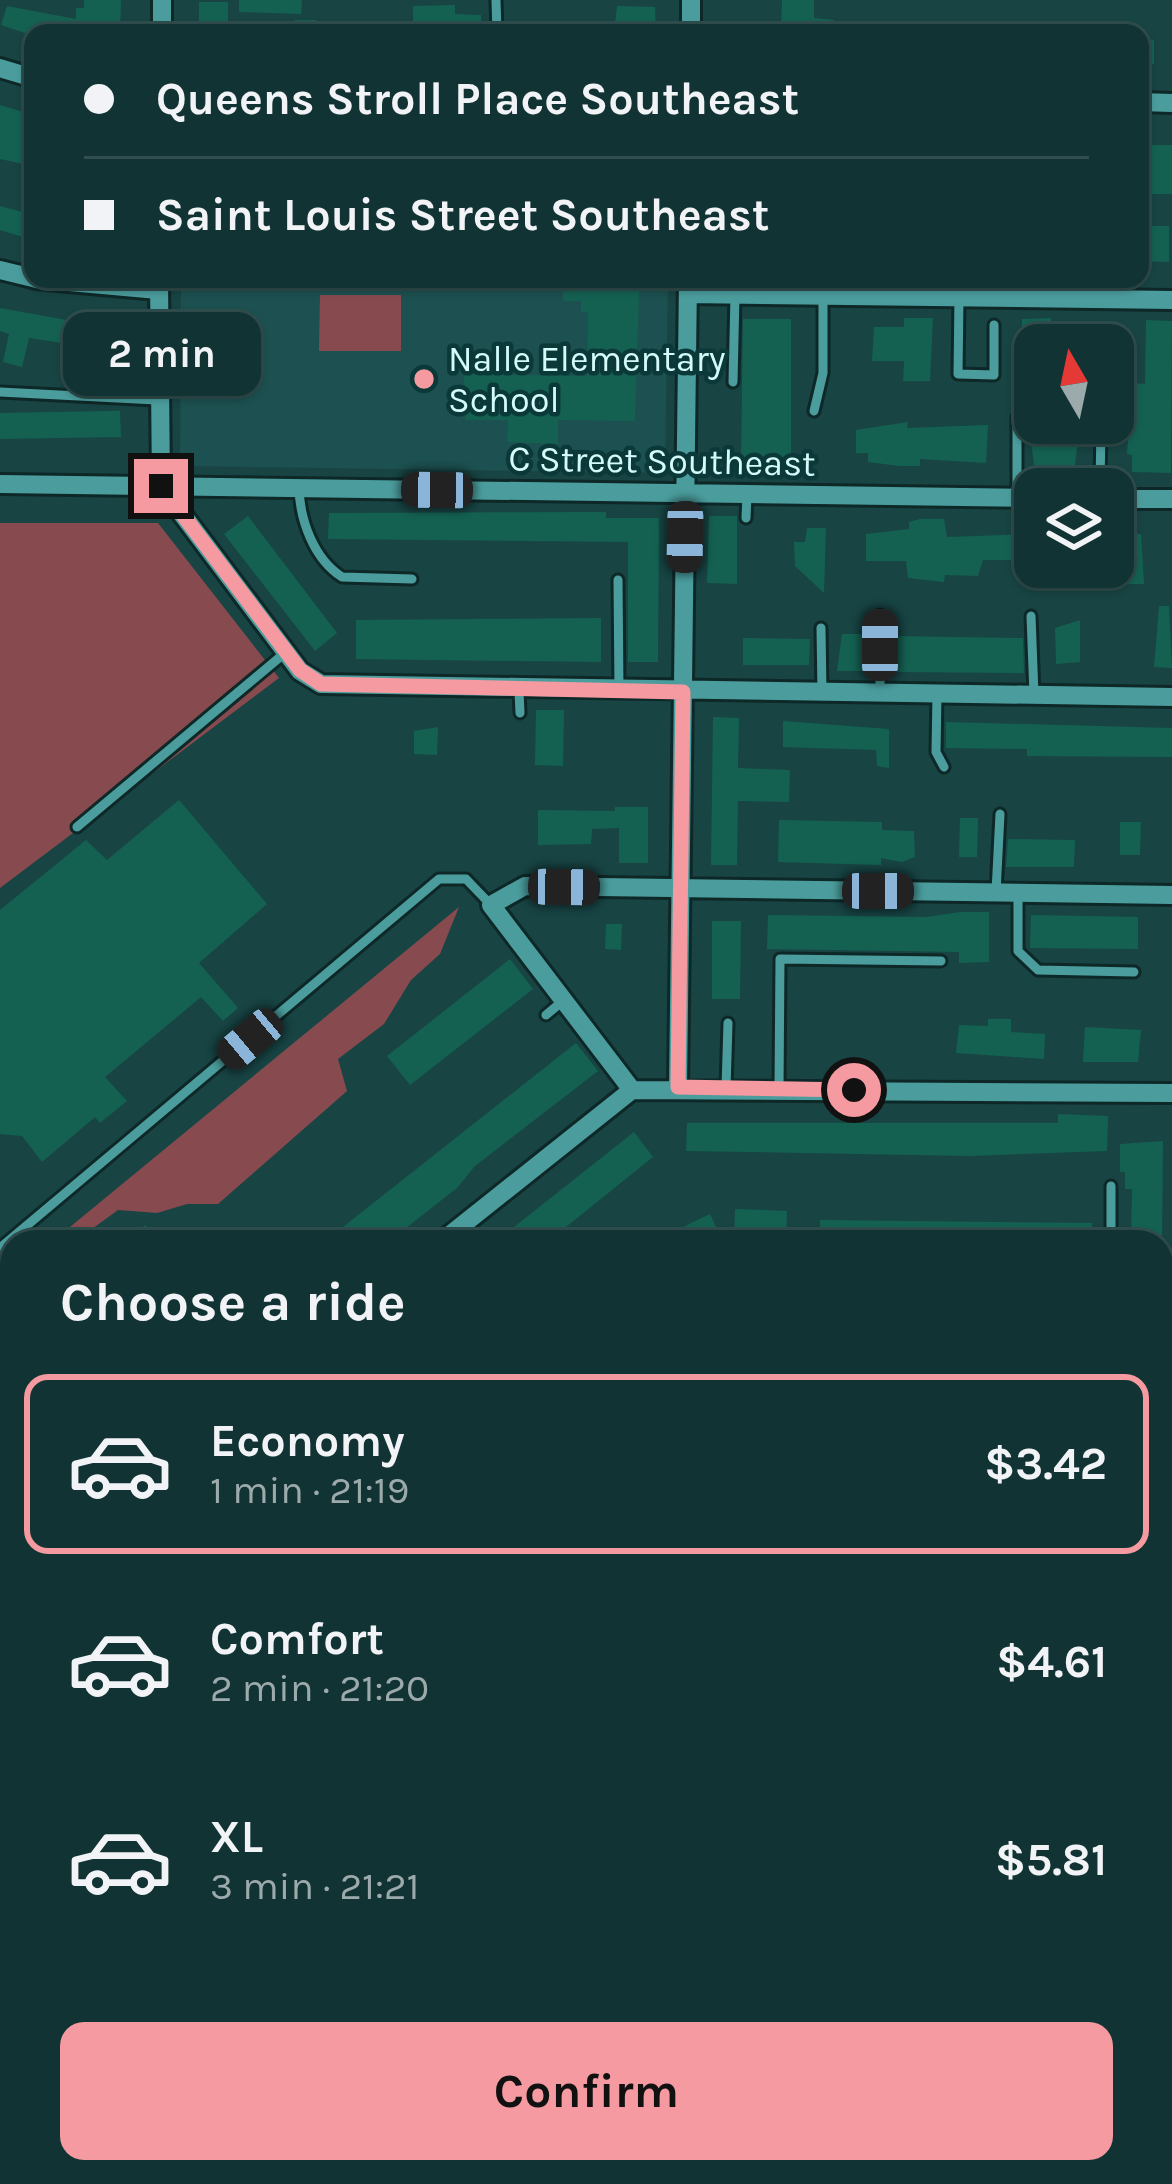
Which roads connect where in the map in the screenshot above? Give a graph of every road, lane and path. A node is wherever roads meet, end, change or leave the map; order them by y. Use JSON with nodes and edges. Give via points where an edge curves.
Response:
{"nodes":[{"id":1,"x":159,"y":288,"type":"edge"},
{"id":2,"x":688,"y":288,"type":"edge"},
{"id":3,"x":1072,"y":289,"type":"edge"},
{"id":4,"x":728,"y":290,"type":"edge"},
{"id":5,"x":824,"y":296,"type":"junction"},
{"id":6,"x":959,"y":298,"type":"junction"},
{"id":7,"x":1172,"y":300,"type":"edge"},
{"id":8,"x":994,"y":325,"type":"dead end"},
{"id":9,"x":733,"y":382,"type":"dead end"},
{"id":10,"x":0,"y":392,"type":"edge"},
{"id":11,"x":157,"y":400,"type":"junction"},
{"id":12,"x":814,"y":411,"type":"dead end"},
{"id":13,"x":0,"y":484,"type":"edge"},
{"id":14,"x":161,"y":486,"type":"junction"},
{"id":15,"x":299,"y":488,"type":"junction"},
{"id":16,"x":686,"y":494,"type":"junction"},
{"id":17,"x":747,"y":494,"type":"junction"},
{"id":18,"x":1014,"y":498,"type":"edge"},
{"id":19,"x":1134,"y":499,"type":"edge"},
{"id":20,"x":1172,"y":499,"type":"edge"},
{"id":21,"x":746,"y":518,"type":"dead end"},
{"id":22,"x":412,"y":579,"type":"dead end"},
{"id":23,"x":618,"y":580,"type":"dead end"},
{"id":24,"x":880,"y":615,"type":"dead end"},
{"id":25,"x":1031,"y":616,"type":"dead end"},
{"id":26,"x":821,"y":628,"type":"dead end"},
{"id":27,"x":286,"y":652,"type":"junction"},
{"id":28,"x":519,"y":691,"type":"junction"},
{"id":29,"x":619,"y":692,"type":"junction"},
{"id":30,"x":683,"y":692,"type":"junction"},
{"id":31,"x":822,"y":693,"type":"junction"},
{"id":32,"x":880,"y":694,"type":"junction"},
{"id":33,"x":937,"y":694,"type":"junction"},
{"id":34,"x":1034,"y":695,"type":"junction"},
{"id":35,"x":1172,"y":697,"type":"edge"},
{"id":36,"x":520,"y":713,"type":"dead end"},
{"id":37,"x":944,"y":767,"type":"dead end"},
{"id":38,"x":1000,"y":814,"type":"dead end"},
{"id":39,"x":77,"y":827,"type":"dead end"},
{"id":40,"x":681,"y":889,"type":"junction"},
{"id":41,"x":996,"y":892,"type":"junction"},
{"id":42,"x":1018,"y":893,"type":"junction"},
{"id":43,"x":1172,"y":895,"type":"edge"},
{"id":44,"x":491,"y":905,"type":"junction"},
{"id":45,"x":940,"y":961,"type":"dead end"},
{"id":46,"x":1134,"y":972,"type":"dead end"},
{"id":47,"x":564,"y":1000,"type":"junction"},
{"id":48,"x":546,"y":1015,"type":"dead end"},
{"id":49,"x":728,"y":1023,"type":"dead end"},
{"id":50,"x":678,"y":1087,"type":"junction"},
{"id":51,"x":726,"y":1088,"type":"junction"},
{"id":52,"x":779,"y":1089,"type":"junction"},
{"id":53,"x":632,"y":1090,"type":"junction"},
{"id":54,"x":1172,"y":1093,"type":"edge"},
{"id":55,"x":1111,"y":1186,"type":"dead end"},
{"id":56,"x":20,"y":1230,"type":"edge"},
{"id":57,"x":456,"y":1230,"type":"edge"},
{"id":58,"x":1111,"y":1230,"type":"edge"}],
"edges":[{"from":1,"to":11,"type":"street"},
{"from":2,"to":16,"type":"street"},
{"from":3,"to":6,"type":"street"},
{"from":3,"to":7,"type":"street"},
{"from":4,"to":5,"type":"street"},
{"from":4,"to":9,"type":"lane"},
{"from":5,"to":6,"type":"street"},
{"from":5,"to":12,"type":"lane","via":[[824,373]]},
{"from":6,"to":8,"type":"lane","via":[[958,374],[994,375]]},
{"from":10,"to":11,"type":"lane"},
{"from":11,"to":14,"type":"street"},
{"from":13,"to":14,"type":"street","name":"C Street Southeast"},
{"from":14,"to":15,"type":"street","name":"C Street Southeast"},
{"from":14,"to":27,"type":"street"},
{"from":15,"to":16,"type":"street","name":"C Street Southeast"},
{"from":15,"to":22,"type":"lane","via":[[304,526],[334,572]]},
{"from":16,"to":17,"type":"street","name":"C Street Southeast"},
{"from":16,"to":30,"type":"street"},
{"from":17,"to":18,"type":"street","name":"C Street Southeast"},
{"from":17,"to":21,"type":"lane"},
{"from":19,"to":20,"type":"street"},
{"from":23,"to":29,"type":"lane"},
{"from":24,"to":32,"type":"lane"},
{"from":25,"to":34,"type":"lane"},
{"from":26,"to":31,"type":"lane"},
{"from":27,"to":28,"type":"street","via":[[314,681],[345,688]]},
{"from":27,"to":39,"type":"lane"},
{"from":28,"to":29,"type":"street"},
{"from":28,"to":36,"type":"lane"},
{"from":29,"to":30,"type":"street"},
{"from":30,"to":31,"type":"street"},
{"from":30,"to":40,"type":"street"},
{"from":31,"to":32,"type":"street"},
{"from":32,"to":33,"type":"street"},
{"from":33,"to":34,"type":"street"},
{"from":33,"to":37,"type":"lane"},
{"from":34,"to":35,"type":"street"},
{"from":38,"to":41,"type":"lane"},
{"from":40,"to":41,"type":"street"},
{"from":40,"to":44,"type":"street","via":[[526,886]]},
{"from":40,"to":50,"type":"street"},
{"from":41,"to":42,"type":"street"},
{"from":42,"to":43,"type":"street"},
{"from":42,"to":46,"type":"lane","via":[[1018,951],[1038,970]]},
{"from":44,"to":47,"type":"street"},
{"from":44,"to":56,"type":"lane","via":[[466,879],[440,879]]},
{"from":45,"to":52,"type":"lane","via":[[780,959]]},
{"from":47,"to":48,"type":"lane"},
{"from":47,"to":53,"type":"street"},
{"from":49,"to":51,"type":"lane"},
{"from":50,"to":51,"type":"street"},
{"from":50,"to":53,"type":"street"},
{"from":51,"to":52,"type":"street"},
{"from":52,"to":54,"type":"street"},
{"from":53,"to":57,"type":"street"},
{"from":55,"to":58,"type":"lane"}]}
